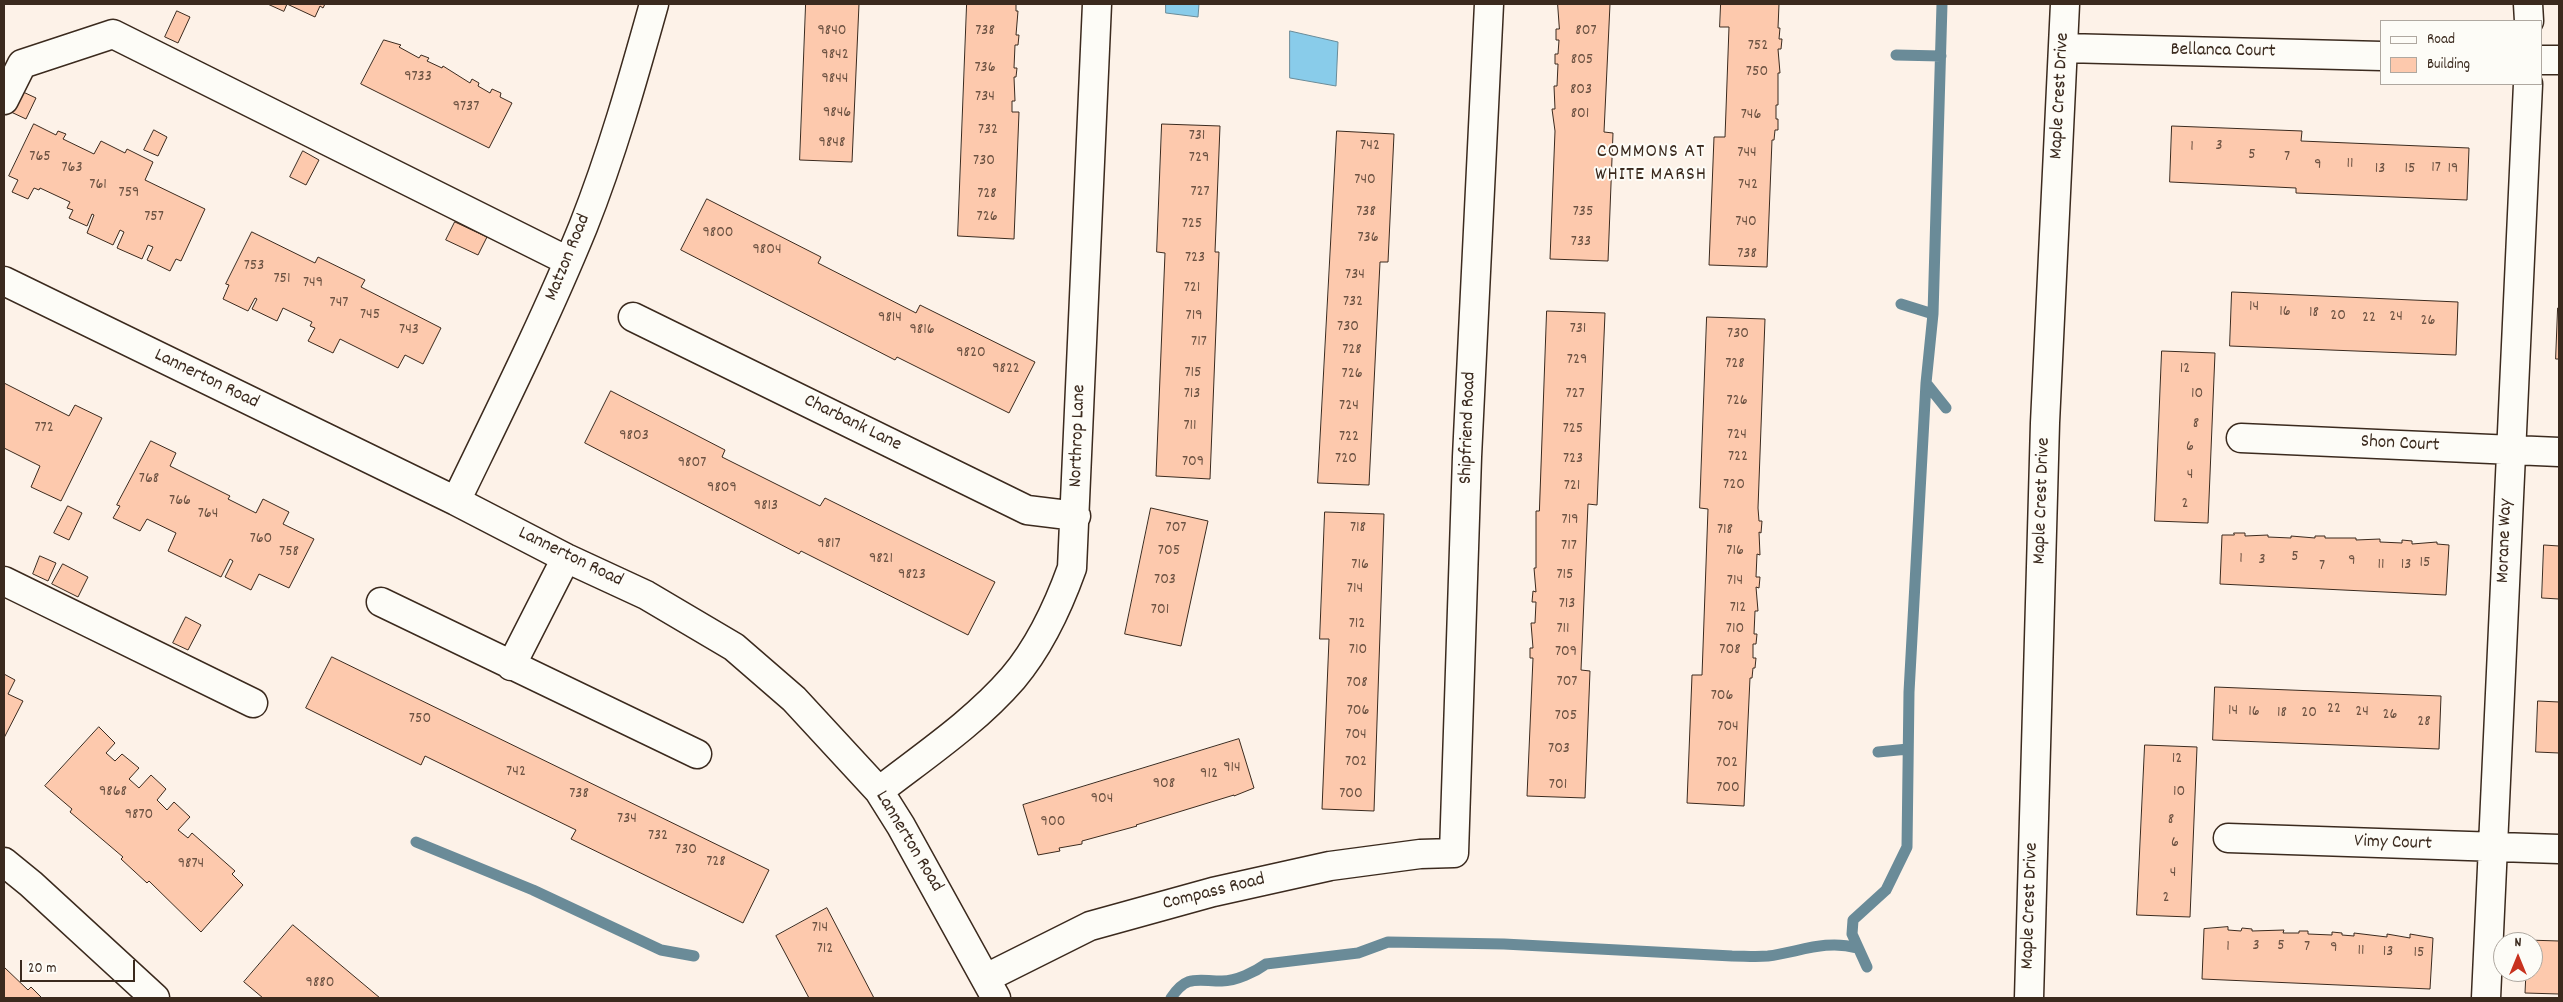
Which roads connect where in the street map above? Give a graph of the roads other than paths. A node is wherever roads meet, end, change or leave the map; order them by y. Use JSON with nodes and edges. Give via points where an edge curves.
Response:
{"nodes":[{"id":1,"x":654,"y":4,"type":"edge"},
{"id":2,"x":1097,"y":4,"type":"edge"},
{"id":3,"x":1488,"y":4,"type":"edge"},
{"id":4,"x":2065,"y":4,"type":"edge"},
{"id":5,"x":2528,"y":4,"type":"edge"},
{"id":6,"x":2529,"y":20,"type":"edge"},
{"id":7,"x":2064,"y":48,"type":"junction"},
{"id":8,"x":2380,"y":56,"type":"edge"},
{"id":9,"x":2543,"y":60,"type":"edge"},
{"id":10,"x":2559,"y":60,"type":"edge"},
{"id":11,"x":2528,"y":85,"type":"edge"},
{"id":12,"x":4,"y":100,"type":"edge"},
{"id":13,"x":568,"y":261,"type":"junction"},
{"id":14,"x":4,"y":281,"type":"edge"},
{"id":15,"x":633,"y":317,"type":"dead end"},
{"id":16,"x":2241,"y":438,"type":"dead end"},
{"id":17,"x":2510,"y":450,"type":"junction"},
{"id":18,"x":2559,"y":452,"type":"edge"},
{"id":19,"x":456,"y":501,"type":"junction"},
{"id":20,"x":1076,"y":516,"type":"junction"},
{"id":21,"x":566,"y":558,"type":"junction"},
{"id":22,"x":4,"y":581,"type":"edge"},
{"id":23,"x":381,"y":602,"type":"dead end"},
{"id":24,"x":511,"y":666,"type":"junction"},
{"id":25,"x":253,"y":702,"type":"dead end"},
{"id":26,"x":697,"y":754,"type":"dead end"},
{"id":27,"x":879,"y":791,"type":"junction"},
{"id":28,"x":2228,"y":838,"type":"dead end"},
{"id":29,"x":2494,"y":847,"type":"junction"},
{"id":30,"x":2559,"y":849,"type":"edge"},
{"id":31,"x":1454,"y":853,"type":"joint"},
{"id":32,"x":4,"y":862,"type":"edge"},
{"id":33,"x":991,"y":988,"type":"edge"},
{"id":34,"x":155,"y":998,"type":"edge"},
{"id":35,"x":2028,"y":998,"type":"edge"},
{"id":36,"x":2486,"y":998,"type":"edge"}],
"edges":[{"from":1,"to":13,"type":"street","name":"Matzon Road","via":[[623,112],[584,225]]},
{"from":2,"to":20,"type":"street","name":"Northrop Lane"},
{"from":3,"to":31,"type":"street","name":"Shipfriend Road","via":[[1467,457]]},
{"from":4,"to":7,"type":"street","name":"Maple Crest Drive"},
{"from":5,"to":6,"type":"street"},
{"from":7,"to":8,"type":"street","name":"Bellanca Court"},
{"from":7,"to":35,"type":"street","name":"Maple Crest Drive","via":[[2045,433]]},
{"from":9,"to":10,"type":"street"},
{"from":11,"to":17,"type":"street","name":"Morane Way"},
{"from":12,"to":13,"type":"street","via":[[22,64],[113,34]]},
{"from":13,"to":19,"type":"street","name":"Matzon Road","via":[[537,335]]},
{"from":14,"to":19,"type":"street","name":"Lannerton Road"},
{"from":15,"to":20,"type":"street","name":"Charbank Lane","via":[[1027,510]]},
{"from":16,"to":17,"type":"street","name":"Shon Court"},
{"from":17,"to":18,"type":"street","name":"Shon Court"},
{"from":17,"to":29,"type":"street","name":"Morane Way"},
{"from":19,"to":21,"type":"street","name":"Lannerton Road"},
{"from":20,"to":27,"type":"street","name":"Northrop Lane","via":[[1072,568],[1060,602],[1013,678],[964,726]]},
{"from":21,"to":24,"type":"street"},
{"from":21,"to":27,"type":"street","name":"Lannerton Road","via":[[646,595],[734,647],[794,699]]},
{"from":22,"to":25,"type":"street"},
{"from":23,"to":24,"type":"street"},
{"from":24,"to":26,"type":"street"},
{"from":27,"to":33,"type":"street","name":"Lannerton Road","via":[[902,826]]},
{"from":28,"to":29,"type":"street","name":"Vimy Court"},
{"from":29,"to":30,"type":"street","name":"Vimy Court"},
{"from":29,"to":36,"type":"street","name":"Morane Way"},
{"from":31,"to":33,"type":"street","name":"Compass Road","via":[[1420,854],[1339,865],[1214,892],[1090,926]]},
{"from":32,"to":34,"type":"street"}]}
